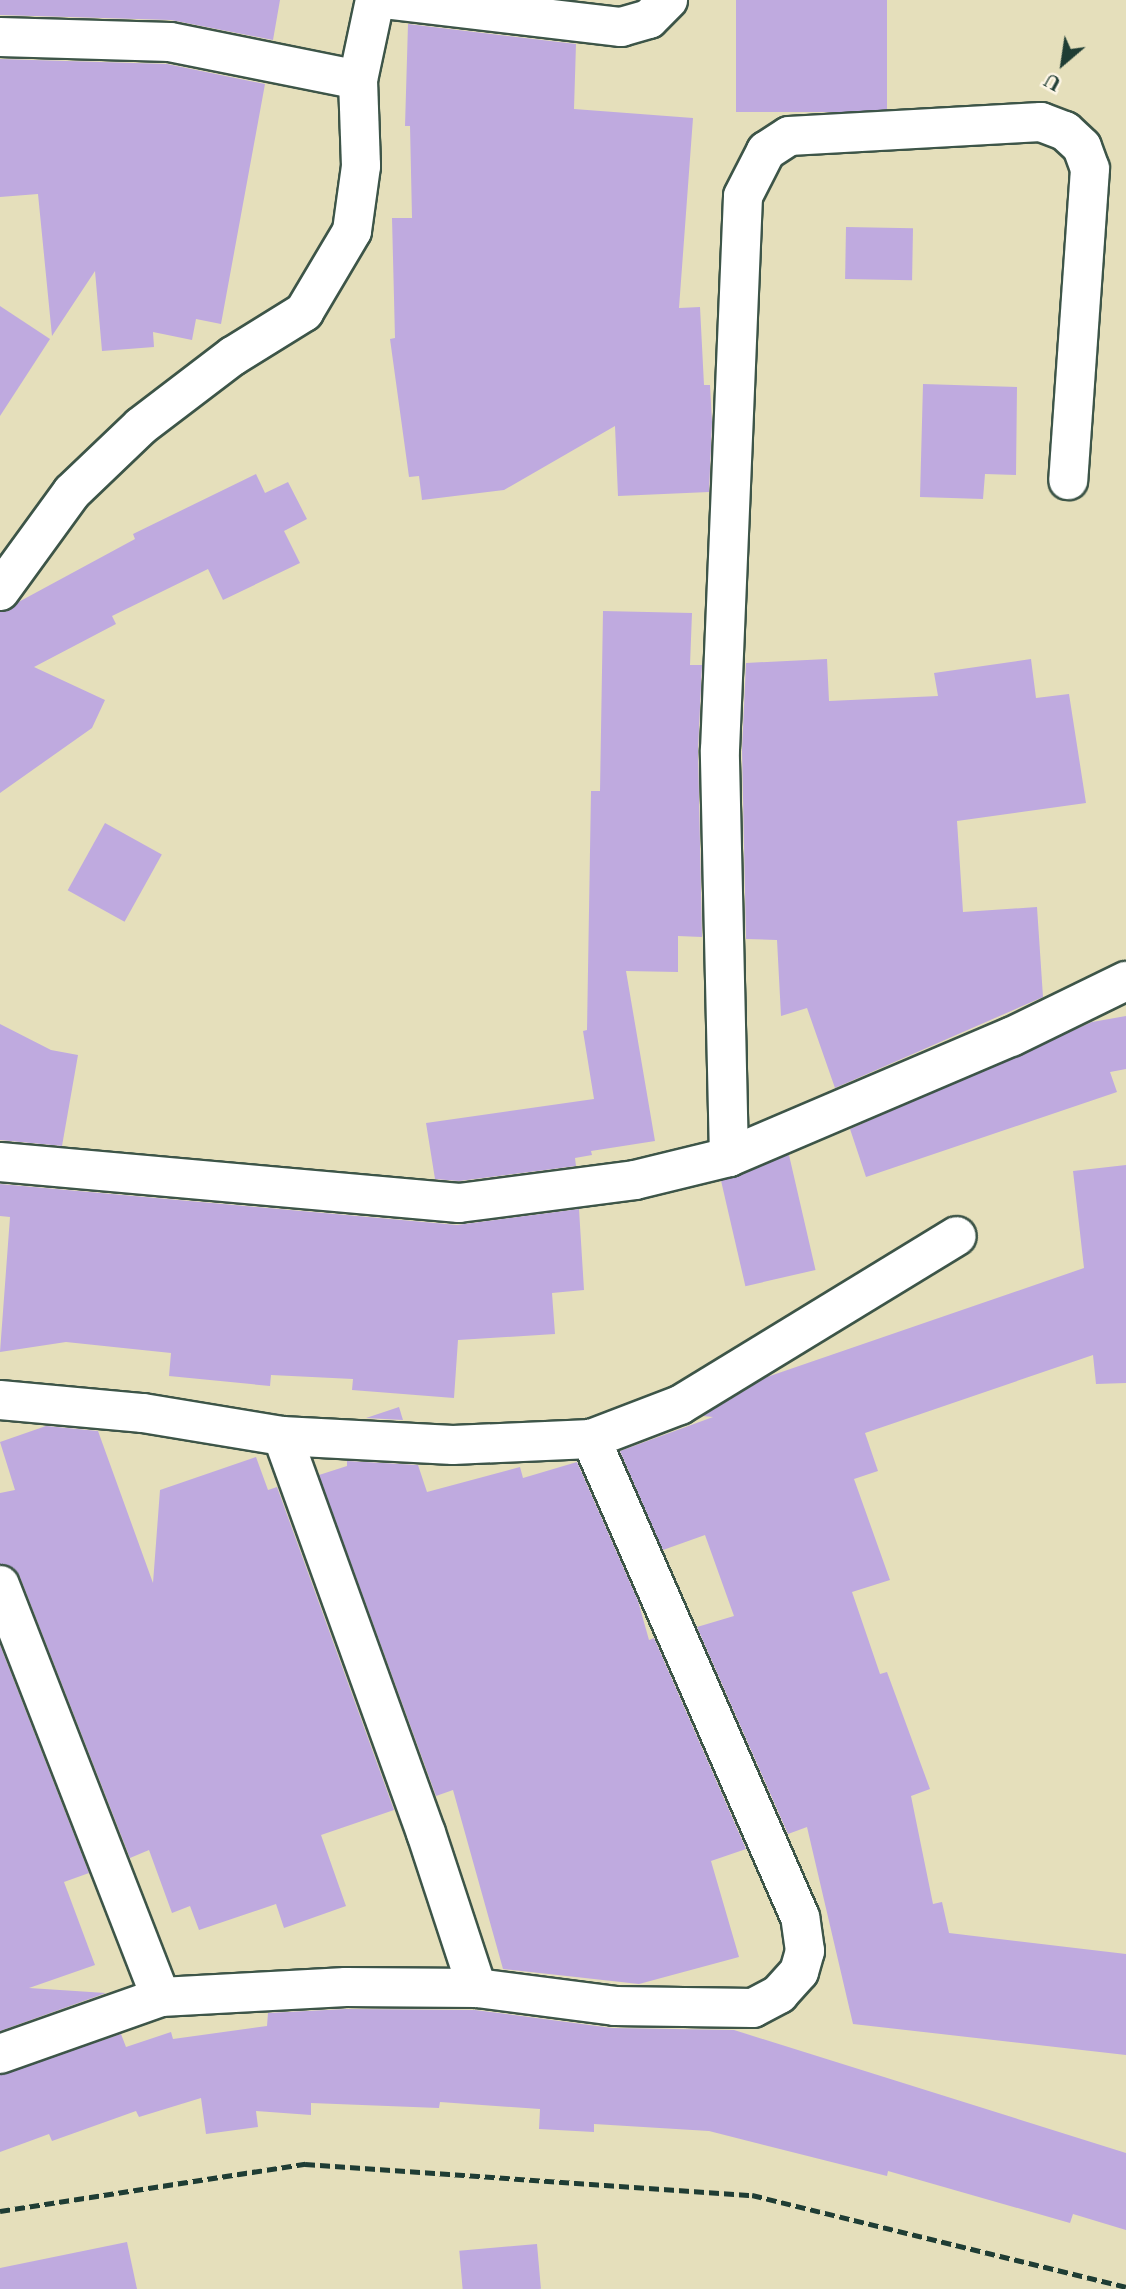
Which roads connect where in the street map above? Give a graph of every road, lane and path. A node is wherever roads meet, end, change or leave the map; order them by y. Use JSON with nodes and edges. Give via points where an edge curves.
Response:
{"nodes":[{"id":1,"x":375,"y":0,"type":"edge"},
{"id":2,"x":391,"y":0,"type":"edge"},
{"id":3,"x":668,"y":0,"type":"edge"},
{"id":4,"x":0,"y":37,"type":"edge"},
{"id":5,"x":358,"y":80,"type":"junction"},
{"id":6,"x":1068,"y":480,"type":"dead end"},
{"id":7,"x":0,"y":591,"type":"edge"},
{"id":8,"x":1126,"y":981,"type":"edge"},
{"id":9,"x":729,"y":1157,"type":"junction"},
{"id":10,"x":0,"y":1163,"type":"edge"},
{"id":11,"x":957,"y":1236,"type":"dead end"},
{"id":12,"x":0,"y":1400,"type":"edge"},
{"id":13,"x":282,"y":1436,"type":"junction"},
{"id":14,"x":591,"y":1438,"type":"junction"},
{"id":15,"x":0,"y":1585,"type":"edge"},
{"id":16,"x":477,"y":1988,"type":"junction"},
{"id":17,"x":161,"y":1997,"type":"junction"},
{"id":18,"x":0,"y":2054,"type":"edge"}],
"edges":[{"from":1,"to":5,"type":"street"},
{"from":2,"to":3,"type":"street","via":[[621,27],[649,19]]},
{"from":4,"to":5,"type":"street","via":[[170,42]]},
{"from":5,"to":7,"type":"street","via":[[361,166],[352,231],[304,312],[233,356],[141,426],[72,492]]},
{"from":6,"to":9,"type":"street","via":[[1090,169],[1082,147],[1065,131],[1041,122],[789,136],[766,152],[754,167],[743,196],[720,750]]},
{"from":8,"to":9,"type":"street","via":[[1011,1037]]},
{"from":9,"to":10,"type":"street","via":[[635,1180],[459,1203]]},
{"from":11,"to":14,"type":"street","via":[[680,1405]]},
{"from":12,"to":13,"type":"street","via":[[143,1413]]},
{"from":13,"to":14,"type":"street","via":[[453,1445]]},
{"from":13,"to":16,"type":"street","via":[[426,1833]]},
{"from":14,"to":16,"type":"street","via":[[800,1917],[805,1951],[799,1972],[779,1994],[753,2008],[615,2006]]},
{"from":15,"to":17,"type":"street"},
{"from":16,"to":17,"type":"street","via":[[346,1987]]},
{"from":17,"to":18,"type":"street"}]}
